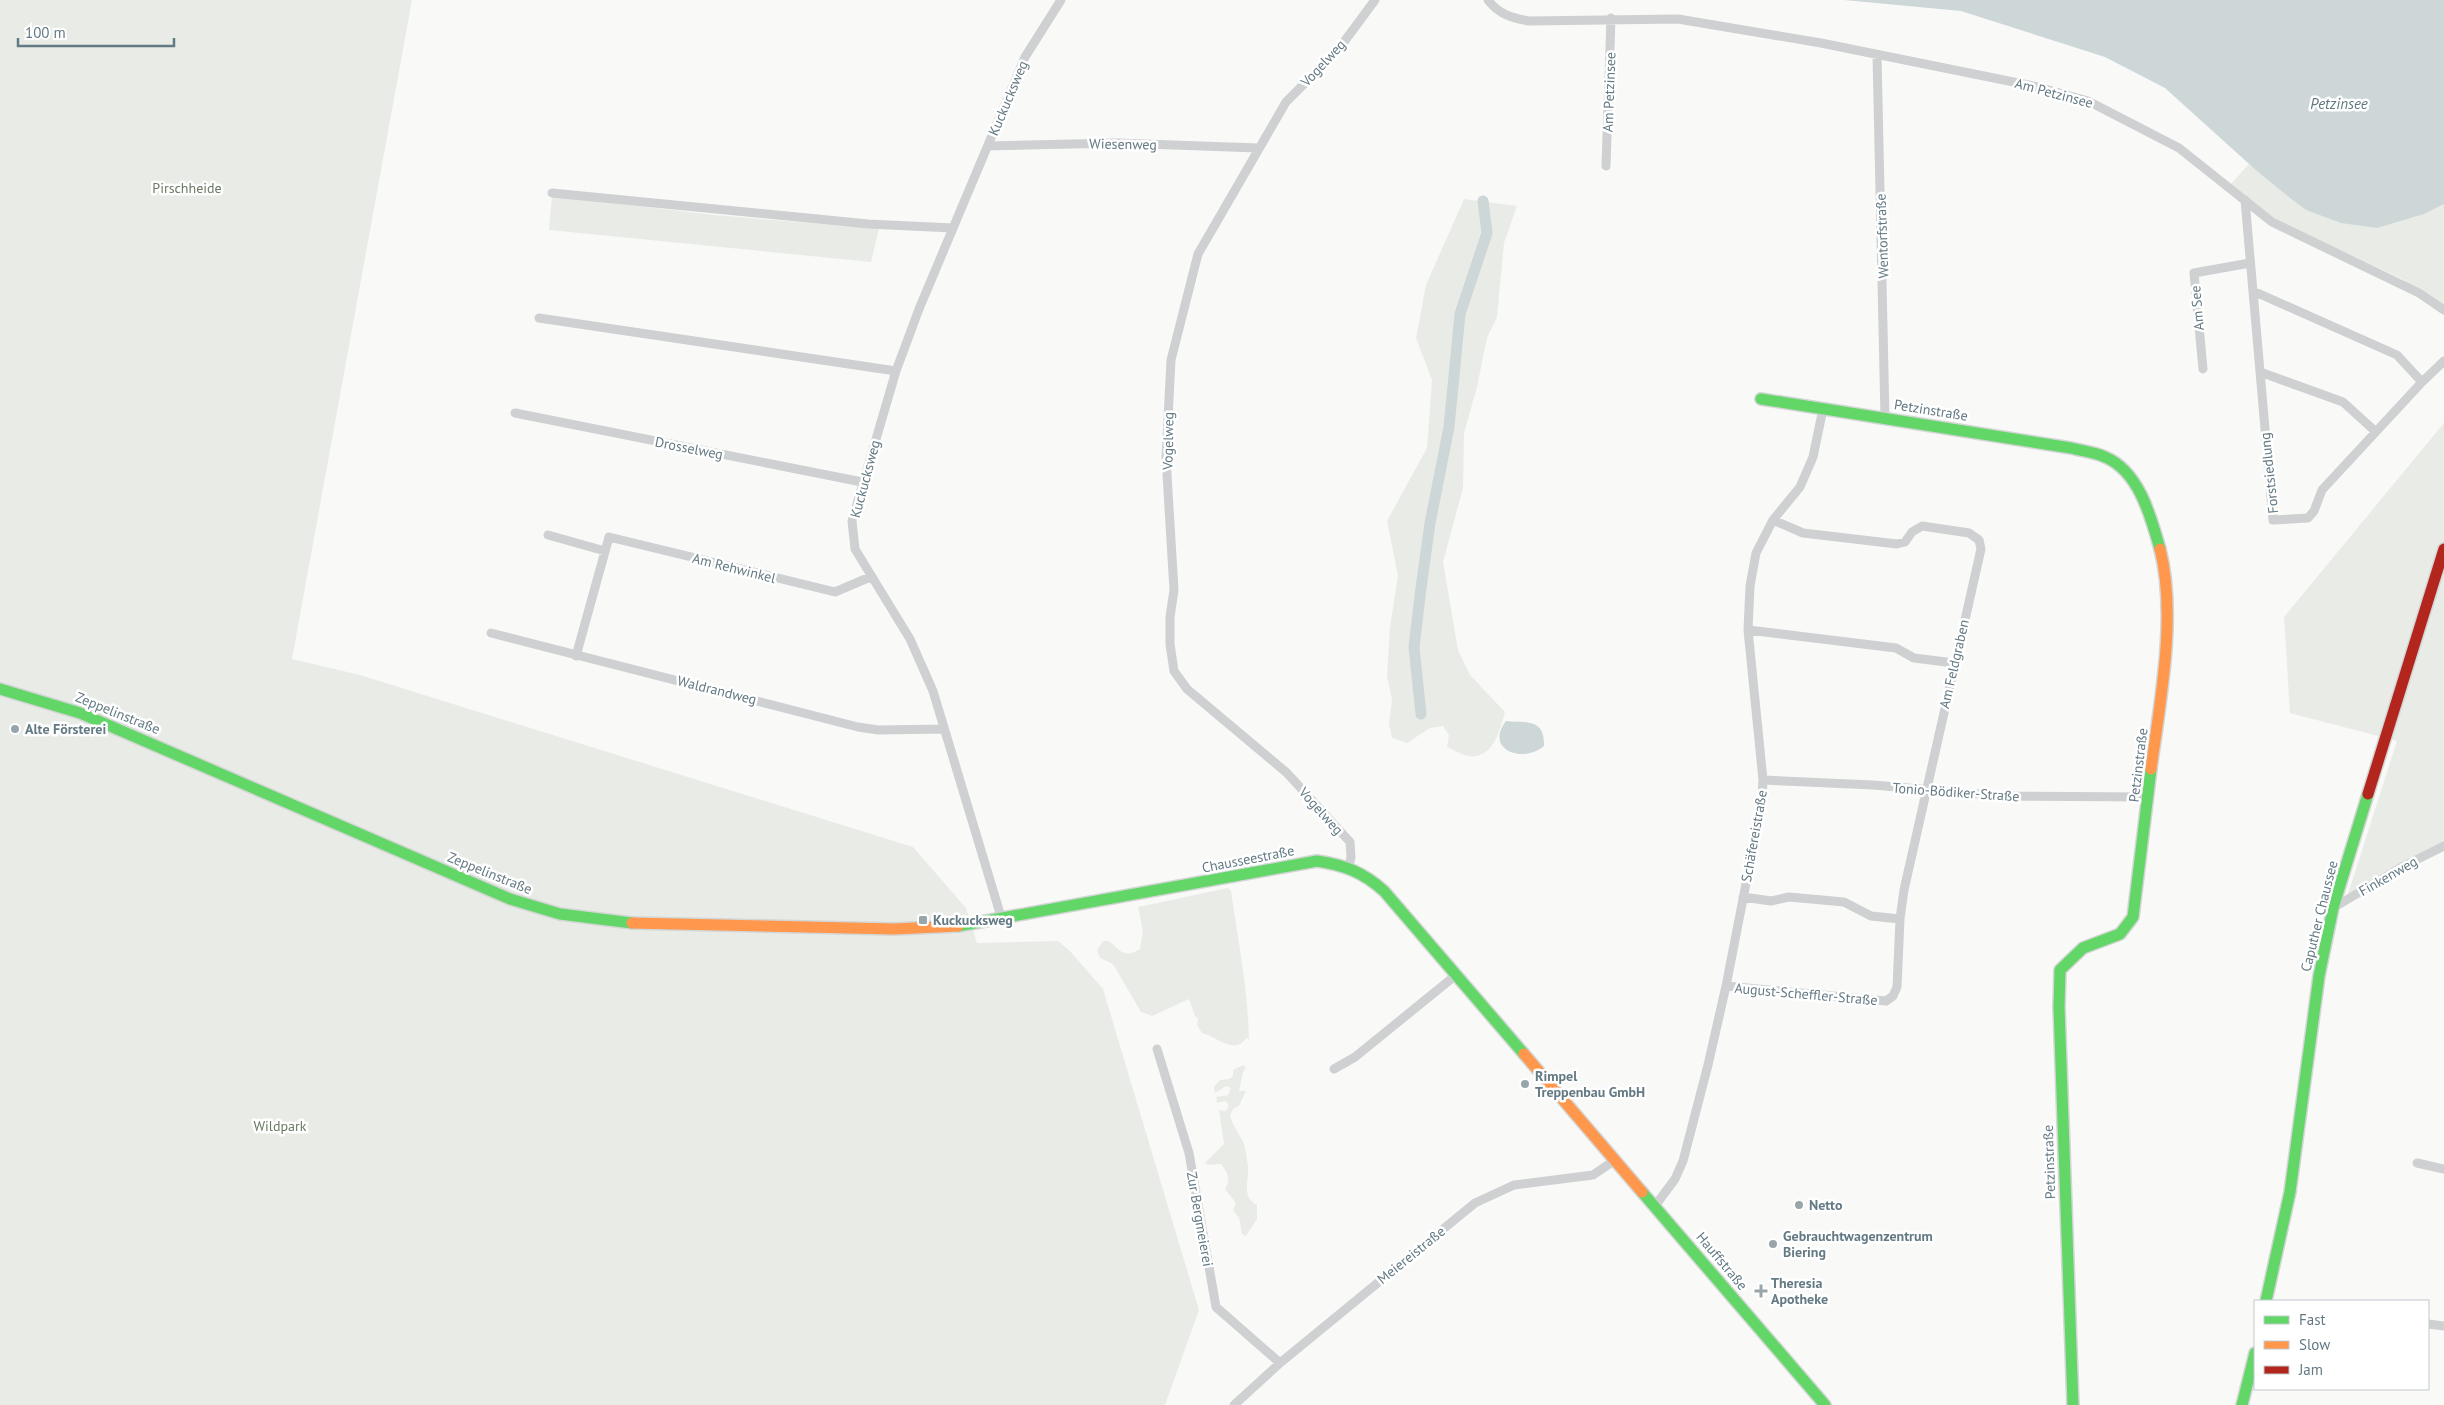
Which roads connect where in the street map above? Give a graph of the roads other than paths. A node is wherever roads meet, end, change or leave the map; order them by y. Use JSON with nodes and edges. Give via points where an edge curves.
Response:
{"nodes":[{"id":1,"x":1061,"y":0,"type":"edge"},
{"id":2,"x":1375,"y":0,"type":"edge"},
{"id":3,"x":1488,"y":0,"type":"edge"},
{"id":4,"x":1612,"y":18,"type":"junction"},
{"id":5,"x":1877,"y":55,"type":"junction"},
{"id":6,"x":988,"y":146,"type":"junction"},
{"id":7,"x":1258,"y":148,"type":"junction"},
{"id":8,"x":1606,"y":166,"type":"dead end"},
{"id":9,"x":552,"y":193,"type":"dead end"},
{"id":10,"x":2245,"y":200,"type":"junction"},
{"id":11,"x":953,"y":228,"type":"junction"},
{"id":12,"x":2250,"y":263,"type":"junction"},
{"id":13,"x":2253,"y":291,"type":"junction"},
{"id":14,"x":2444,"y":310,"type":"edge"},
{"id":15,"x":539,"y":318,"type":"dead end"},
{"id":16,"x":2444,"y":361,"type":"edge"},
{"id":17,"x":2203,"y":369,"type":"dead end"},
{"id":18,"x":896,"y":371,"type":"junction"},
{"id":19,"x":2260,"y":372,"type":"junction"},
{"id":20,"x":2422,"y":382,"type":"junction"},
{"id":21,"x":1761,"y":399,"type":"dead end"},
{"id":22,"x":1823,"y":409,"type":"junction"},
{"id":23,"x":515,"y":413,"type":"dead end"},
{"id":24,"x":1886,"y":418,"type":"junction"},
{"id":25,"x":2376,"y":432,"type":"junction"},
{"id":26,"x":862,"y":482,"type":"junction"},
{"id":27,"x":1774,"y":520,"type":"junction"},
{"id":28,"x":548,"y":535,"type":"dead end"},
{"id":29,"x":2444,"y":549,"type":"edge"},
{"id":30,"x":605,"y":551,"type":"junction"},
{"id":31,"x":870,"y":577,"type":"junction"},
{"id":32,"x":1748,"y":630,"type":"junction"},
{"id":33,"x":491,"y":633,"type":"dead end"},
{"id":34,"x":576,"y":656,"type":"junction"},
{"id":35,"x":1954,"y":663,"type":"junction"},
{"id":36,"x":0,"y":689,"type":"edge"},
{"id":37,"x":944,"y":729,"type":"junction"},
{"id":38,"x":1763,"y":780,"type":"junction"},
{"id":39,"x":1926,"y":791,"type":"junction"},
{"id":40,"x":2149,"y":797,"type":"junction"},
{"id":41,"x":2444,"y":846,"type":"edge"},
{"id":42,"x":1349,"y":866,"type":"junction"},
{"id":43,"x":1743,"y":897,"type":"junction"},
{"id":44,"x":2333,"y":908,"type":"junction"},
{"id":45,"x":1900,"y":919,"type":"junction"},
{"id":46,"x":1002,"y":920,"type":"junction"},
{"id":47,"x":1456,"y":975,"type":"junction"},
{"id":48,"x":1726,"y":986,"type":"junction"},
{"id":49,"x":1886,"y":1001,"type":"joint"},
{"id":50,"x":1157,"y":1049,"type":"dead end"},
{"id":51,"x":1334,"y":1069,"type":"dead end"},
{"id":52,"x":1615,"y":1160,"type":"junction"},
{"id":53,"x":2417,"y":1163,"type":"dead end"},
{"id":54,"x":2444,"y":1169,"type":"edge"},
{"id":55,"x":1655,"y":1206,"type":"junction"},
{"id":56,"x":2266,"y":1300,"type":"edge"},
{"id":57,"x":2429,"y":1324,"type":"edge"},
{"id":58,"x":2444,"y":1326,"type":"edge"},
{"id":59,"x":2254,"y":1357,"type":"edge"},
{"id":60,"x":1280,"y":1363,"type":"junction"},
{"id":61,"x":1234,"y":1405,"type":"edge"},
{"id":62,"x":1825,"y":1405,"type":"edge"},
{"id":63,"x":2073,"y":1405,"type":"edge"},
{"id":64,"x":2242,"y":1405,"type":"edge"}],
"edges":[{"from":1,"to":6,"type":"street","name":"Kuckucksweg","via":[[1025,57]]},
{"from":2,"to":7,"type":"street","name":"Vogelweg","via":[[1338,50],[1286,102]]},
{"from":3,"to":4,"type":"street","name":"Am Petzinsee","via":[[1503,14],[1529,20]]},
{"from":4,"to":5,"type":"street","name":"Am Petzinsee","via":[[1678,19]]},
{"from":4,"to":8,"type":"street","name":"Am Petzinsee"},
{"from":5,"to":10,"type":"street","name":"Am Petzinsee","via":[[2038,87],[2088,101],[2179,148]]},
{"from":5,"to":24,"type":"street","name":"Wentorfstraße"},
{"from":6,"to":7,"type":"street","name":"Wiesenweg","via":[[1117,143]]},
{"from":6,"to":11,"type":"street","name":"Kuckucksweg"},
{"from":7,"to":42,"type":"street","name":"Vogelweg","via":[[1198,254],[1171,360],[1166,458],[1174,590],[1170,644],[1174,671],[1187,688],[1287,773],[1350,842]]},
{"from":9,"to":11,"type":"street","via":[[868,224]]},
{"from":10,"to":12,"type":"street","name":"Forstsiedlung"},
{"from":10,"to":14,"type":"street","name":"Am Petzinsee","via":[[2272,222],[2419,293]]},
{"from":11,"to":18,"type":"street","name":"Kuckucksweg"},
{"from":12,"to":13,"type":"street","name":"Forstsiedlung"},
{"from":12,"to":17,"type":"street","name":"Am See","via":[[2194,273]]},
{"from":13,"to":19,"type":"street","name":"Forstsiedlung"},
{"from":13,"to":20,"type":"street","via":[[2397,355]]},
{"from":15,"to":18,"type":"street"},
{"from":16,"to":20,"type":"street","name":"Forstsiedlung"},
{"from":18,"to":26,"type":"street","name":"Kuckucksweg"},
{"from":19,"to":25,"type":"street","via":[[2343,402]]},
{"from":19,"to":25,"type":"street","name":"Forstsiedlung","via":[[2273,520],[2308,518],[2322,490]]},
{"from":20,"to":25,"type":"street","name":"Forstsiedlung"},
{"from":21,"to":22,"type":"street","name":"Petzinstraße"},
{"from":22,"to":24,"type":"street","name":"Petzinstraße"},
{"from":22,"to":27,"type":"street","name":"Schäfereistraße","via":[[1813,457],[1800,487]]},
{"from":23,"to":26,"type":"street","name":"Drosselweg"},
{"from":24,"to":40,"type":"street","name":"Petzinstraße","via":[[2071,448],[2106,458],[2125,470],[2140,493],[2164,566],[2164,666]]},
{"from":26,"to":31,"type":"street","name":"Kuckucksweg","via":[[852,521],[855,549]]},
{"from":27,"to":32,"type":"street","name":"Schäfereistraße","via":[[1756,553],[1750,586]]},
{"from":27,"to":35,"type":"street","name":"Am Feldgraben","via":[[1803,533],[1897,544],[1905,542],[1922,526],[1969,533],[1979,540],[1981,549]]},
{"from":28,"to":30,"type":"street"},
{"from":29,"to":44,"type":"street","name":"Caputher Chaussee"},
{"from":30,"to":31,"type":"street","name":"Am Rehwinkel","via":[[609,537],[835,592]]},
{"from":30,"to":34,"type":"street"},
{"from":31,"to":37,"type":"street","name":"Kuckucksweg","via":[[910,639],[933,691]]},
{"from":32,"to":35,"type":"street","via":[[1896,648],[1914,658]]},
{"from":32,"to":38,"type":"street","name":"Schäfereistraße"},
{"from":33,"to":34,"type":"street","name":"Waldrandweg"},
{"from":34,"to":37,"type":"street","name":"Waldrandweg","via":[[858,727]]},
{"from":35,"to":39,"type":"street","name":"Am Feldgraben"},
{"from":36,"to":46,"type":"street","name":"Zeppelinstraße","via":[[80,713],[510,898],[560,914],[615,922],[894,929]]},
{"from":37,"to":46,"type":"street","name":"Kuckucksweg"},
{"from":38,"to":39,"type":"street","name":"Tonio-Bödiker-Straße"},
{"from":38,"to":43,"type":"street","name":"Schäfereistraße","via":[[1762,802]]},
{"from":39,"to":40,"type":"street","name":"Tonio-Bödiker-Straße","via":[[2002,796]]},
{"from":39,"to":45,"type":"street","name":"Am Feldgraben"},
{"from":40,"to":63,"type":"street","name":"Petzinstraße","via":[[2133,916],[2120,934],[2083,948],[2060,970]]},
{"from":41,"to":44,"type":"street","name":"Finkenweg"},
{"from":42,"to":46,"type":"street","name":"Chausseestraße","via":[[1317,861]]},
{"from":42,"to":47,"type":"street","name":"Chausseestraße","via":[[1370,877],[1384,891]]},
{"from":43,"to":45,"type":"street","via":[[1771,901],[1788,897],[1844,902],[1871,916]]},
{"from":43,"to":48,"type":"street","name":"Schäfereistraße"},
{"from":44,"to":56,"type":"street","name":"Caputher Chaussee","via":[[2319,976],[2290,1192]]},
{"from":45,"to":49,"type":"street","name":"Am Feldgraben","via":[[1897,987]]},
{"from":47,"to":51,"type":"street","via":[[1355,1057]]},
{"from":47,"to":52,"type":"street","name":"Chausseestraße"},
{"from":48,"to":49,"type":"street","name":"August-Scheffler-Straße"},
{"from":48,"to":55,"type":"street","name":"Schäfereistraße","via":[[1683,1161],[1675,1179]]},
{"from":50,"to":60,"type":"street","name":"Zur Bergmeierei","via":[[1188,1153],[1216,1307]]},
{"from":52,"to":55,"type":"street","name":"Hauffstraße"},
{"from":52,"to":60,"type":"street","name":"Meiereistraße","via":[[1593,1175],[1514,1185],[1475,1203]]},
{"from":53,"to":54,"type":"street"},
{"from":55,"to":62,"type":"street","name":"Hauffstraße"},
{"from":57,"to":58,"type":"street"},
{"from":59,"to":64,"type":"street"},
{"from":60,"to":61,"type":"street","name":"Meiereistraße"}]}
